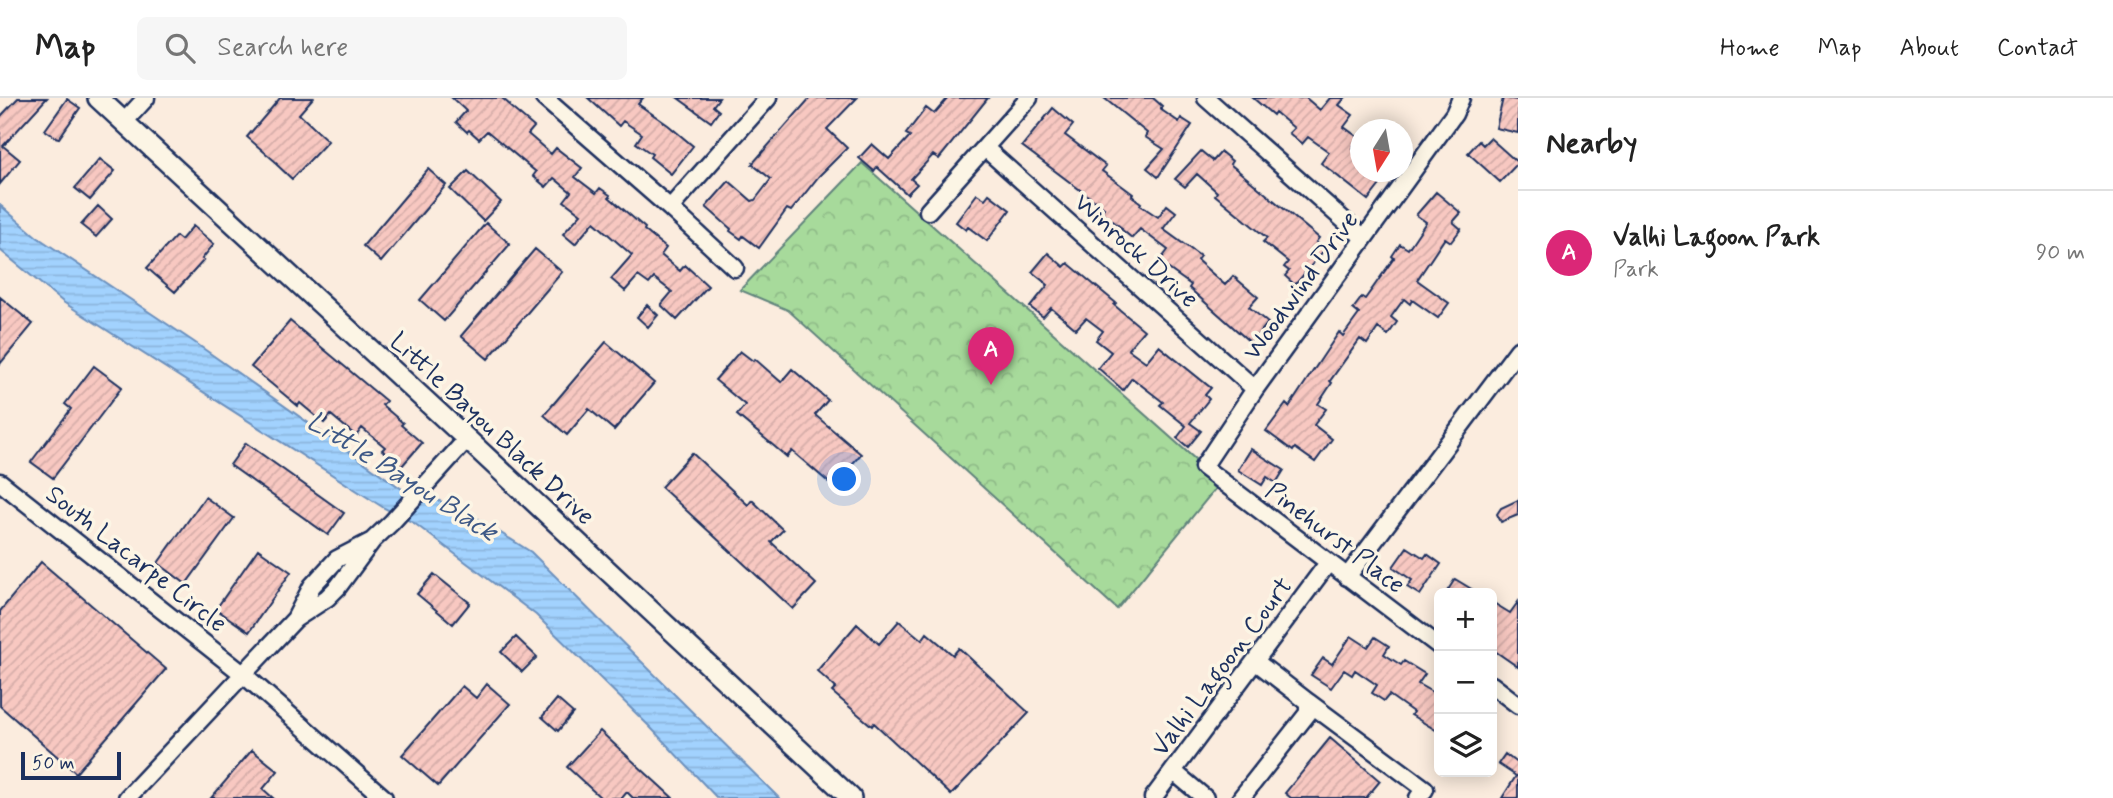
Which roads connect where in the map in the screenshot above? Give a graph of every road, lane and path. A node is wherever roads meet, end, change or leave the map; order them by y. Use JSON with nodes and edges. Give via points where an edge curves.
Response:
{"nodes":[{"id":1,"x":146,"y":98,"type":"edge"},
{"id":2,"x":544,"y":98,"type":"edge"},
{"id":3,"x":768,"y":98,"type":"edge"},
{"id":4,"x":1029,"y":98,"type":"edge"},
{"id":5,"x":1206,"y":98,"type":"edge"},
{"id":6,"x":1461,"y":98,"type":"edge"},
{"id":7,"x":114,"y":107,"type":"edge"},
{"id":8,"x":985,"y":148,"type":"junction"},
{"id":9,"x":670,"y":208,"type":"junction"},
{"id":10,"x":928,"y":211,"type":"dead end"},
{"id":11,"x":1364,"y":238,"type":"junction"},
{"id":12,"x":735,"y":268,"type":"dead end"},
{"id":13,"x":1518,"y":350,"type":"edge"},
{"id":14,"x":1255,"y":389,"type":"junction"},
{"id":15,"x":467,"y":439,"type":"junction"},
{"id":16,"x":1203,"y":467,"type":"joint"},
{"id":17,"x":0,"y":482,"type":"edge"},
{"id":18,"x":1328,"y":563,"type":"junction"},
{"id":19,"x":1347,"y":577,"type":"junction"},
{"id":20,"x":1434,"y":642,"type":"edge"},
{"id":21,"x":1255,"y":661,"type":"junction"},
{"id":22,"x":243,"y":674,"type":"junction"},
{"id":23,"x":1497,"y":689,"type":"edge"},
{"id":24,"x":1308,"y":702,"type":"junction"},
{"id":25,"x":1518,"y":705,"type":"edge"},
{"id":26,"x":1173,"y":771,"type":"junction"},
{"id":27,"x":127,"y":798,"type":"edge"},
{"id":28,"x":384,"y":798,"type":"edge"},
{"id":29,"x":851,"y":798,"type":"edge"},
{"id":30,"x":1153,"y":798,"type":"edge"},
{"id":31,"x":1205,"y":798,"type":"edge"},
{"id":32,"x":1241,"y":798,"type":"edge"},
{"id":33,"x":1418,"y":798,"type":"edge"}],
"edges":[{"from":1,"to":7,"type":"street"},
{"from":2,"to":9,"type":"street"},
{"from":3,"to":9,"type":"street"},
{"from":4,"to":8,"type":"street"},
{"from":5,"to":11,"type":"street"},
{"from":6,"to":11,"type":"street","name":"Woodwind Drive"},
{"from":7,"to":15,"type":"main road","name":"Little Bayou Black Drive"},
{"from":8,"to":10,"type":"street"},
{"from":8,"to":14,"type":"street","name":"Winrock Drive"},
{"from":9,"to":12,"type":"street"},
{"from":11,"to":14,"type":"street","name":"Woodwind Drive"},
{"from":13,"to":19,"type":"street"},
{"from":14,"to":16,"type":"street","name":"Woodwind Drive"},
{"from":15,"to":22,"type":"street","via":[[372,541],[337,559],[312,586],[295,619]]},
{"from":15,"to":29,"type":"main road","name":"Little Bayou Black Drive"},
{"from":16,"to":18,"type":"street","name":"Pinehurst Place"},
{"from":17,"to":22,"type":"street","name":"South Lacarpe Circle"},
{"from":18,"to":19,"type":"street","name":"Pinehurst Place"},
{"from":18,"to":21,"type":"street","name":"Valhi Lagoon Court"},
{"from":19,"to":20,"type":"street","name":"Pinehurst Place"},
{"from":21,"to":24,"type":"street"},
{"from":21,"to":26,"type":"street","name":"Valhi Lagoon Court"},
{"from":22,"to":27,"type":"street"},
{"from":22,"to":28,"type":"street","name":"South Lacarpe Circle"},
{"from":23,"to":25,"type":"street"},
{"from":24,"to":32,"type":"street","via":[[1308,713]]},
{"from":24,"to":33,"type":"street","via":[[1425,789]]},
{"from":26,"to":30,"type":"street","name":"Valhi Lagoon Court"},
{"from":26,"to":31,"type":"street"}]}
